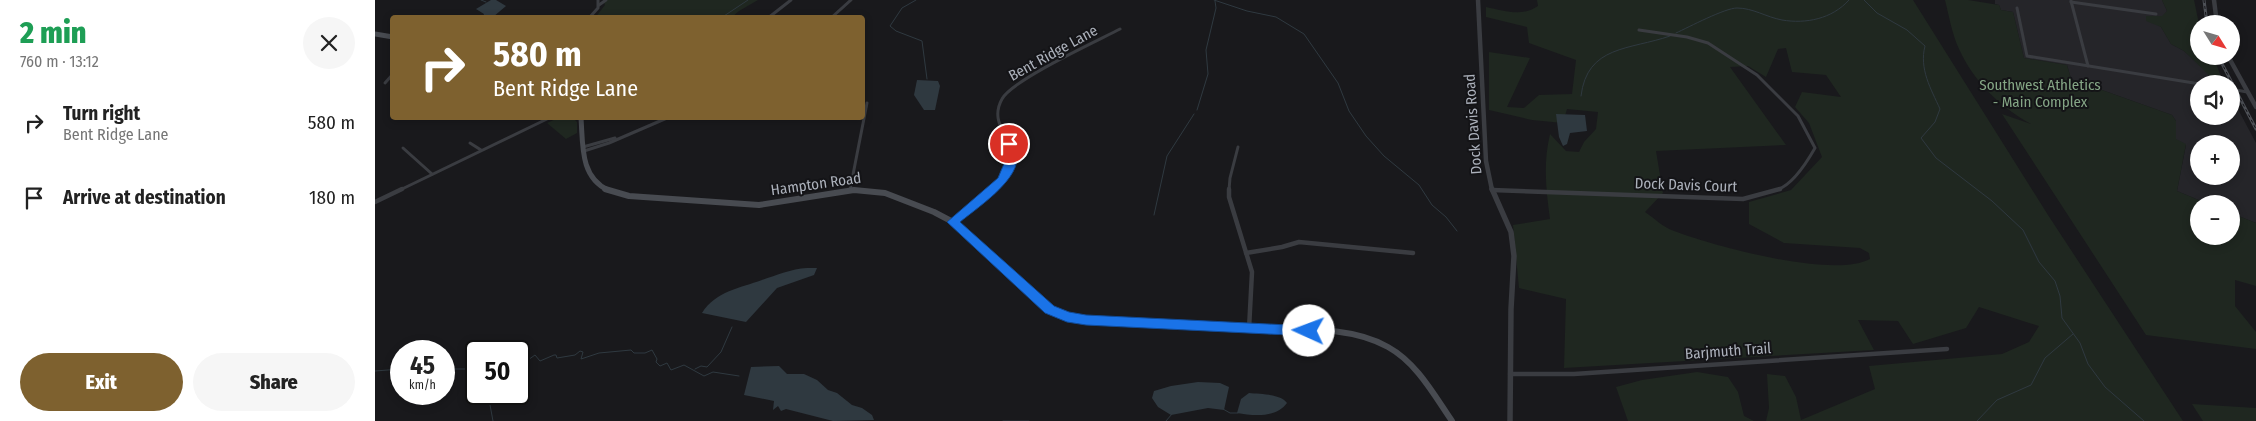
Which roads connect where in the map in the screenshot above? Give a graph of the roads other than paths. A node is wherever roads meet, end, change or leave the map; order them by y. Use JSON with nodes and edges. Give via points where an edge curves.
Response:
{"nodes":[{"id":1,"x":598,"y":0,"type":"edge"},
{"id":2,"x":606,"y":0,"type":"edge"},
{"id":3,"x":791,"y":0,"type":"edge"},
{"id":4,"x":851,"y":0,"type":"edge"},
{"id":5,"x":1478,"y":0,"type":"edge"},
{"id":6,"x":2214,"y":0,"type":"edge"},
{"id":7,"x":2071,"y":1,"type":"edge"},
{"id":8,"x":599,"y":5,"type":"junction"},
{"id":9,"x":2017,"y":8,"type":"dead end"},
{"id":10,"x":2156,"y":14,"type":"dead end"},
{"id":11,"x":593,"y":15,"type":"edge"},
{"id":12,"x":773,"y":15,"type":"edge"},
{"id":13,"x":834,"y":15,"type":"edge"},
{"id":14,"x":2216,"y":15,"type":"edge"},
{"id":15,"x":1120,"y":29,"type":"dead end"},
{"id":16,"x":1639,"y":30,"type":"dead end"},
{"id":17,"x":375,"y":34,"type":"edge"},
{"id":18,"x":390,"y":36,"type":"edge"},
{"id":19,"x":2232,"y":65,"type":"edge"},
{"id":20,"x":2088,"y":66,"type":"junction"},
{"id":21,"x":390,"y":77,"type":"edge"},
{"id":22,"x":2190,"y":82,"type":"edge"},
{"id":23,"x":385,"y":83,"type":"dead end"},
{"id":24,"x":2240,"y":91,"type":"edge"},
{"id":25,"x":2247,"y":92,"type":"junction"},
{"id":26,"x":867,"y":103,"type":"dead end"},
{"id":27,"x":2256,"y":107,"type":"edge"},
{"id":28,"x":865,"y":113,"type":"edge"},
{"id":29,"x":545,"y":120,"type":"edge"},
{"id":30,"x":581,"y":120,"type":"edge"},
{"id":31,"x":662,"y":120,"type":"edge"},
{"id":32,"x":864,"y":120,"type":"edge"},
{"id":33,"x":469,"y":143,"type":"dead end"},
{"id":34,"x":1238,"y":146,"type":"dead end"},
{"id":35,"x":403,"y":148,"type":"dead end"},
{"id":36,"x":584,"y":149,"type":"junction"},
{"id":37,"x":481,"y":150,"type":"junction"},
{"id":38,"x":432,"y":174,"type":"junction"},
{"id":39,"x":850,"y":190,"type":"junction"},
{"id":40,"x":1492,"y":190,"type":"junction"},
{"id":41,"x":375,"y":202,"type":"edge"},
{"id":42,"x":953,"y":222,"type":"junction"},
{"id":43,"x":1246,"y":253,"type":"junction"},
{"id":44,"x":1413,"y":253,"type":"dead end"},
{"id":45,"x":1249,"y":329,"type":"junction"},
{"id":46,"x":1947,"y":349,"type":"dead end"},
{"id":47,"x":1510,"y":374,"type":"junction"},
{"id":48,"x":1452,"y":421,"type":"edge"},
{"id":49,"x":1510,"y":421,"type":"edge"}],
"edges":[{"from":1,"to":8,"type":"street"},
{"from":2,"to":8,"type":"street"},
{"from":3,"to":12,"type":"street"},
{"from":4,"to":13,"type":"street"},
{"from":5,"to":40,"type":"street","name":"Dock Davis Road","via":[[1486,161]]},
{"from":6,"to":14,"type":"street"},
{"from":7,"to":10,"type":"street"},
{"from":7,"to":20,"type":"street"},
{"from":8,"to":11,"type":"street"},
{"from":9,"to":20,"type":"street","via":[[2027,56]]},
{"from":15,"to":42,"type":"street","name":"Bent Ridge Lane","via":[[1006,92],[997,113],[1012,159],[1008,171],[991,192]]},
{"from":16,"to":40,"type":"street","name":"Dock Davis Court","via":[[1708,43],[1757,75],[1798,116],[1815,148],[1809,159],[1783,188],[1743,199]]},
{"from":17,"to":18,"type":"main road"},
{"from":19,"to":25,"type":"street"},
{"from":20,"to":22,"type":"street"},
{"from":21,"to":23,"type":"street"},
{"from":24,"to":25,"type":"street"},
{"from":25,"to":27,"type":"street"},
{"from":26,"to":28,"type":"street"},
{"from":29,"to":37,"type":"street"},
{"from":30,"to":36,"type":"main road","name":"Hampton Road"},
{"from":31,"to":36,"type":"street"},
{"from":32,"to":39,"type":"street"},
{"from":33,"to":37,"type":"street"},
{"from":34,"to":43,"type":"street","via":[[1229,197]]},
{"from":35,"to":38,"type":"street"},
{"from":36,"to":39,"type":"main road","name":"Hampton Road","via":[[586,170],[591,179],[601,188],[619,194],[759,204]]},
{"from":37,"to":38,"type":"street"},
{"from":38,"to":41,"type":"street"},
{"from":39,"to":42,"type":"main road","name":"Hampton Road","via":[[885,193]]},
{"from":40,"to":47,"type":"street","name":"Dock Davis Road","via":[[1511,232],[1513,248]]},
{"from":42,"to":45,"type":"main road","name":"Hampton Road","via":[[1043,305],[1057,313],[1086,320]]},
{"from":43,"to":44,"type":"street","via":[[1291,247],[1299,242]]},
{"from":43,"to":45,"type":"street","via":[[1252,272]]},
{"from":45,"to":48,"type":"main road","name":"Hampton Road","via":[[1341,333],[1375,340],[1409,363]]},
{"from":46,"to":47,"type":"street","name":"Barjmuth Trail","via":[[1574,374]]},
{"from":47,"to":49,"type":"street","name":"Dock Davis Road"}]}
